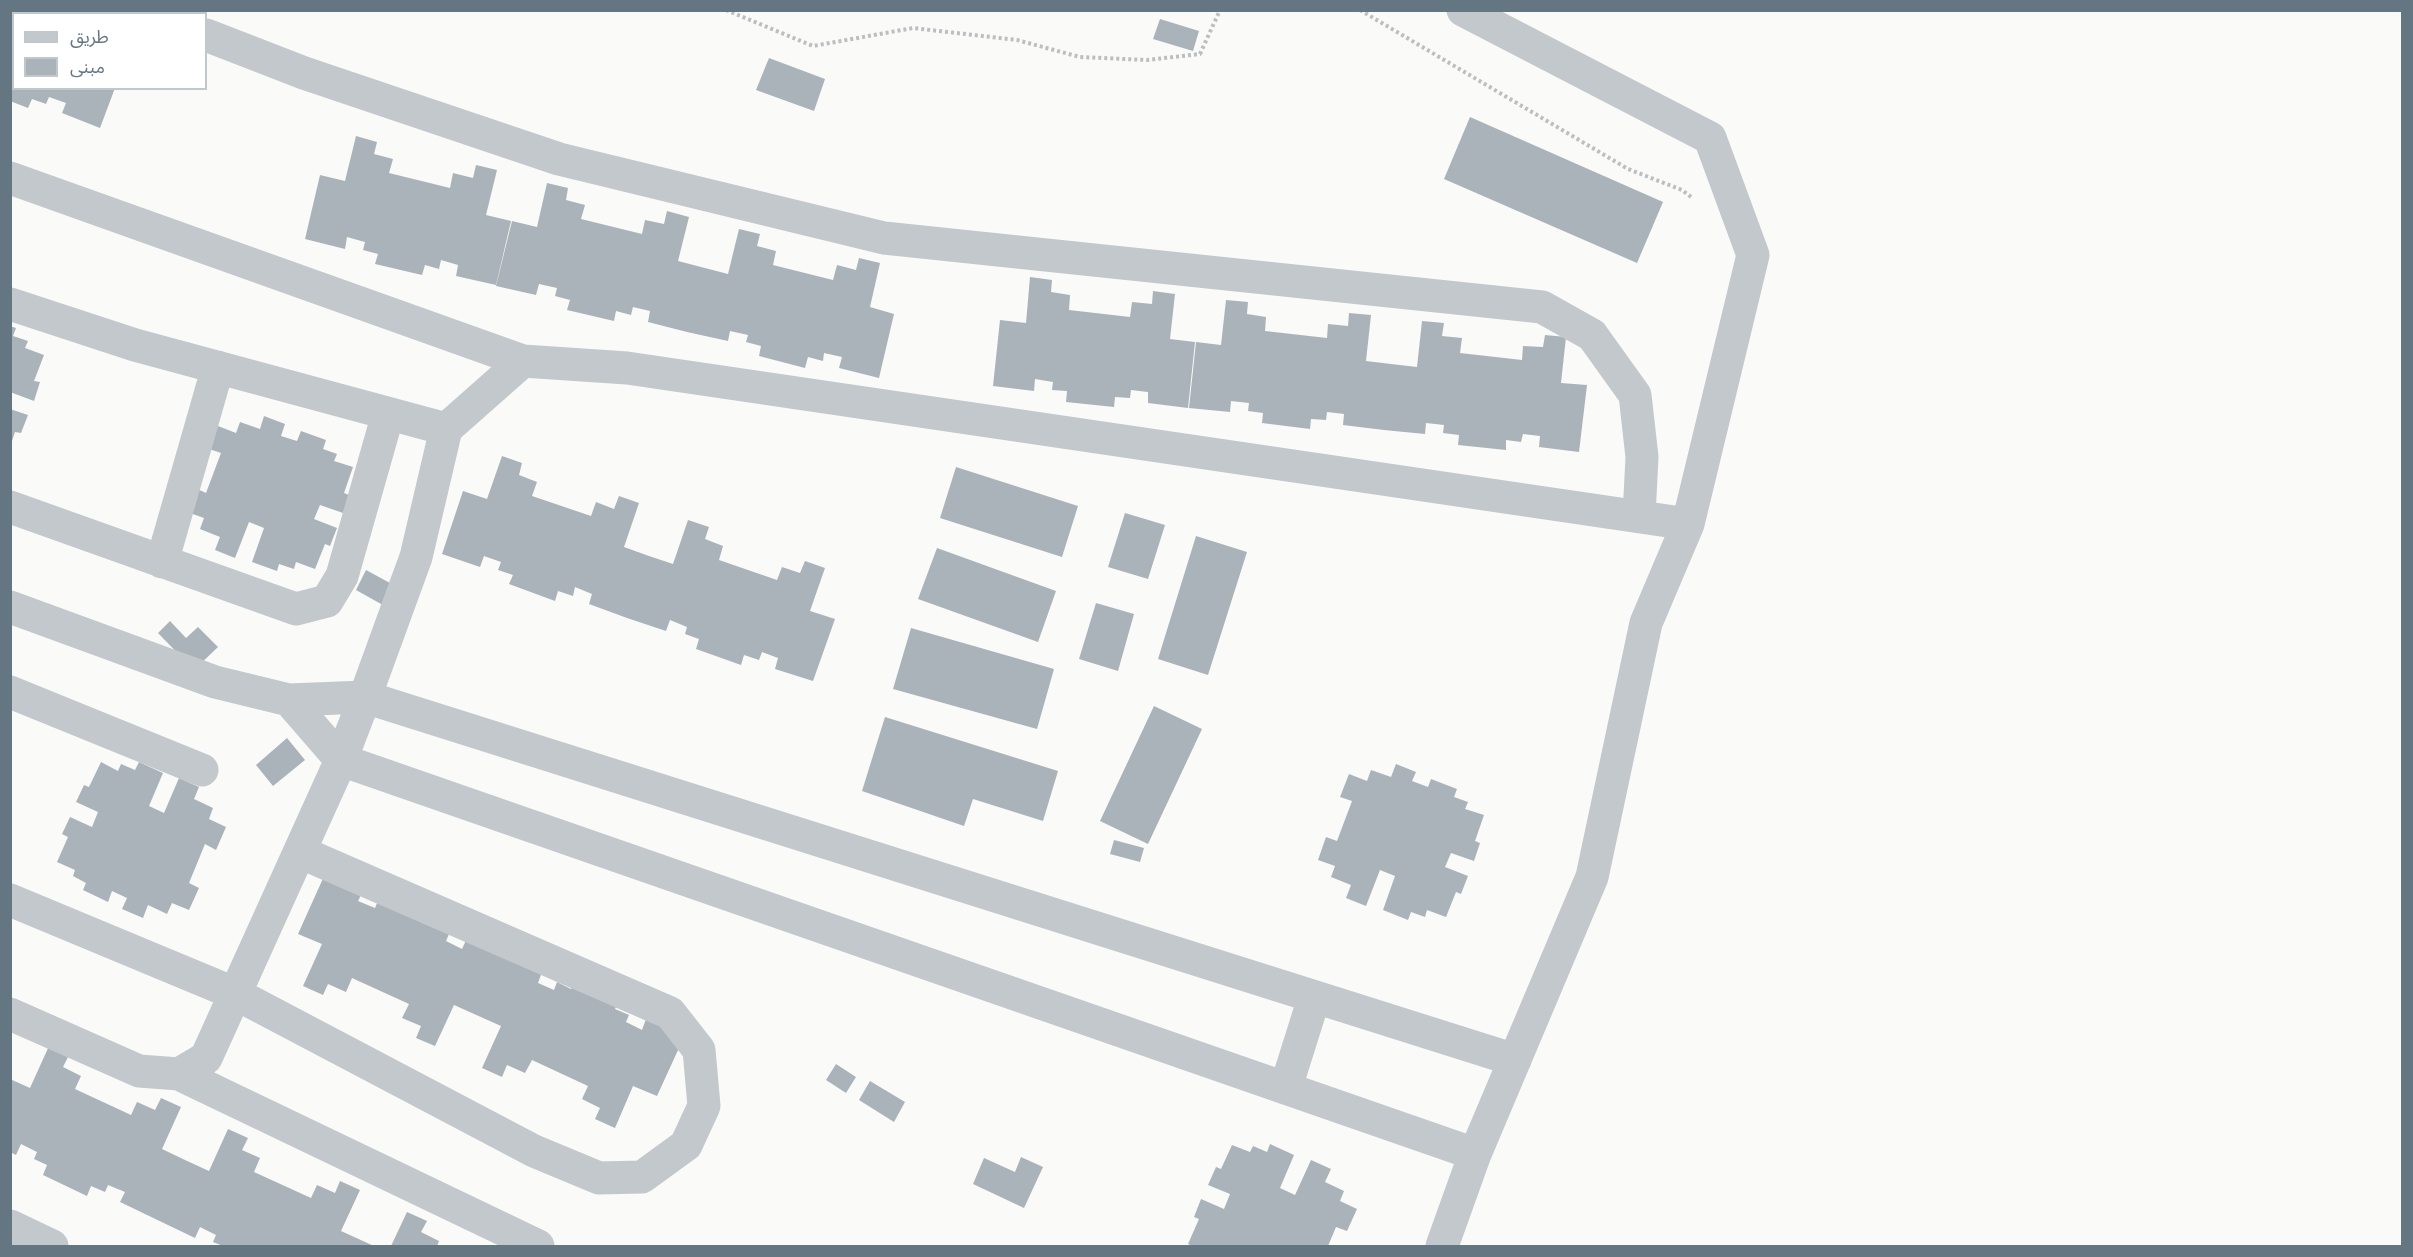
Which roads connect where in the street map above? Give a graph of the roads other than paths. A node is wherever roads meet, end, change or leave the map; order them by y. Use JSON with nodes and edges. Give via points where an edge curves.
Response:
{"nodes":[{"id":1,"x":1463,"y":10,"type":"edge"},
{"id":2,"x":207,"y":35,"type":"edge"},
{"id":3,"x":10,"y":178,"type":"edge"},
{"id":4,"x":10,"y":304,"type":"edge"},
{"id":5,"x":523,"y":362,"type":"junction"},
{"id":6,"x":218,"y":367,"type":"junction"},
{"id":7,"x":388,"y":414,"type":"junction"},
{"id":8,"x":446,"y":429,"type":"junction"},
{"id":9,"x":10,"y":507,"type":"edge"},
{"id":10,"x":1639,"y":516,"type":"junction"},
{"id":11,"x":1688,"y":524,"type":"junction"},
{"id":12,"x":162,"y":562,"type":"junction"},
{"id":13,"x":10,"y":607,"type":"edge"},
{"id":14,"x":10,"y":692,"type":"edge"},
{"id":15,"x":365,"y":698,"type":"junction"},
{"id":16,"x":288,"y":700,"type":"junction"},
{"id":17,"x":340,"y":760,"type":"junction"},
{"id":18,"x":201,"y":770,"type":"dead end"},
{"id":19,"x":300,"y":852,"type":"junction"},
{"id":20,"x":10,"y":900,"type":"edge"},
{"id":21,"x":236,"y":994,"type":"junction"},
{"id":22,"x":1314,"y":998,"type":"junction"},
{"id":23,"x":10,"y":1014,"type":"edge"},
{"id":24,"x":1515,"y":1059,"type":"junction"},
{"id":25,"x":180,"y":1074,"type":"junction"},
{"id":26,"x":1286,"y":1087,"type":"junction"},
{"id":27,"x":1475,"y":1154,"type":"junction"},
{"id":28,"x":10,"y":1226,"type":"edge"},
{"id":29,"x":52,"y":1246,"type":"edge"},
{"id":30,"x":538,"y":1246,"type":"edge"},
{"id":31,"x":1442,"y":1246,"type":"edge"}],
"edges":[{"from":1,"to":11,"type":"street","via":[[1710,138],[1753,255]]},
{"from":2,"to":10,"type":"street","via":[[304,73],[559,159],[884,238],[1542,307],[1592,335],[1635,395],[1642,457]]},
{"from":3,"to":5,"type":"street"},
{"from":4,"to":6,"type":"street","via":[[135,345]]},
{"from":5,"to":8,"type":"street"},
{"from":5,"to":10,"type":"street","via":[[627,368]]},
{"from":6,"to":7,"type":"street"},
{"from":6,"to":12,"type":"street"},
{"from":7,"to":8,"type":"street"},
{"from":7,"to":12,"type":"street","via":[[342,576],[327,601],[296,609]]},
{"from":8,"to":15,"type":"street","via":[[416,557]]},
{"from":9,"to":12,"type":"street"},
{"from":10,"to":11,"type":"street"},
{"from":11,"to":24,"type":"street","via":[[1646,623],[1592,877]]},
{"from":13,"to":16,"type":"street","via":[[215,682]]},
{"from":14,"to":18,"type":"street"},
{"from":15,"to":16,"type":"street"},
{"from":15,"to":17,"type":"street"},
{"from":15,"to":22,"type":"street"},
{"from":16,"to":17,"type":"street"},
{"from":17,"to":19,"type":"street"},
{"from":17,"to":26,"type":"street"},
{"from":19,"to":21,"type":"street"},
{"from":19,"to":21,"type":"street","via":[[670,1013],[699,1050],[704,1106],[686,1144],[642,1177],[599,1178],[534,1150]]},
{"from":20,"to":21,"type":"street"},
{"from":21,"to":25,"type":"street","via":[[206,1058]]},
{"from":22,"to":24,"type":"street"},
{"from":22,"to":26,"type":"street"},
{"from":23,"to":25,"type":"street","via":[[139,1071]]},
{"from":24,"to":27,"type":"street"},
{"from":25,"to":30,"type":"street"},
{"from":26,"to":27,"type":"street"},
{"from":27,"to":31,"type":"street"},
{"from":28,"to":29,"type":"street"}]}
